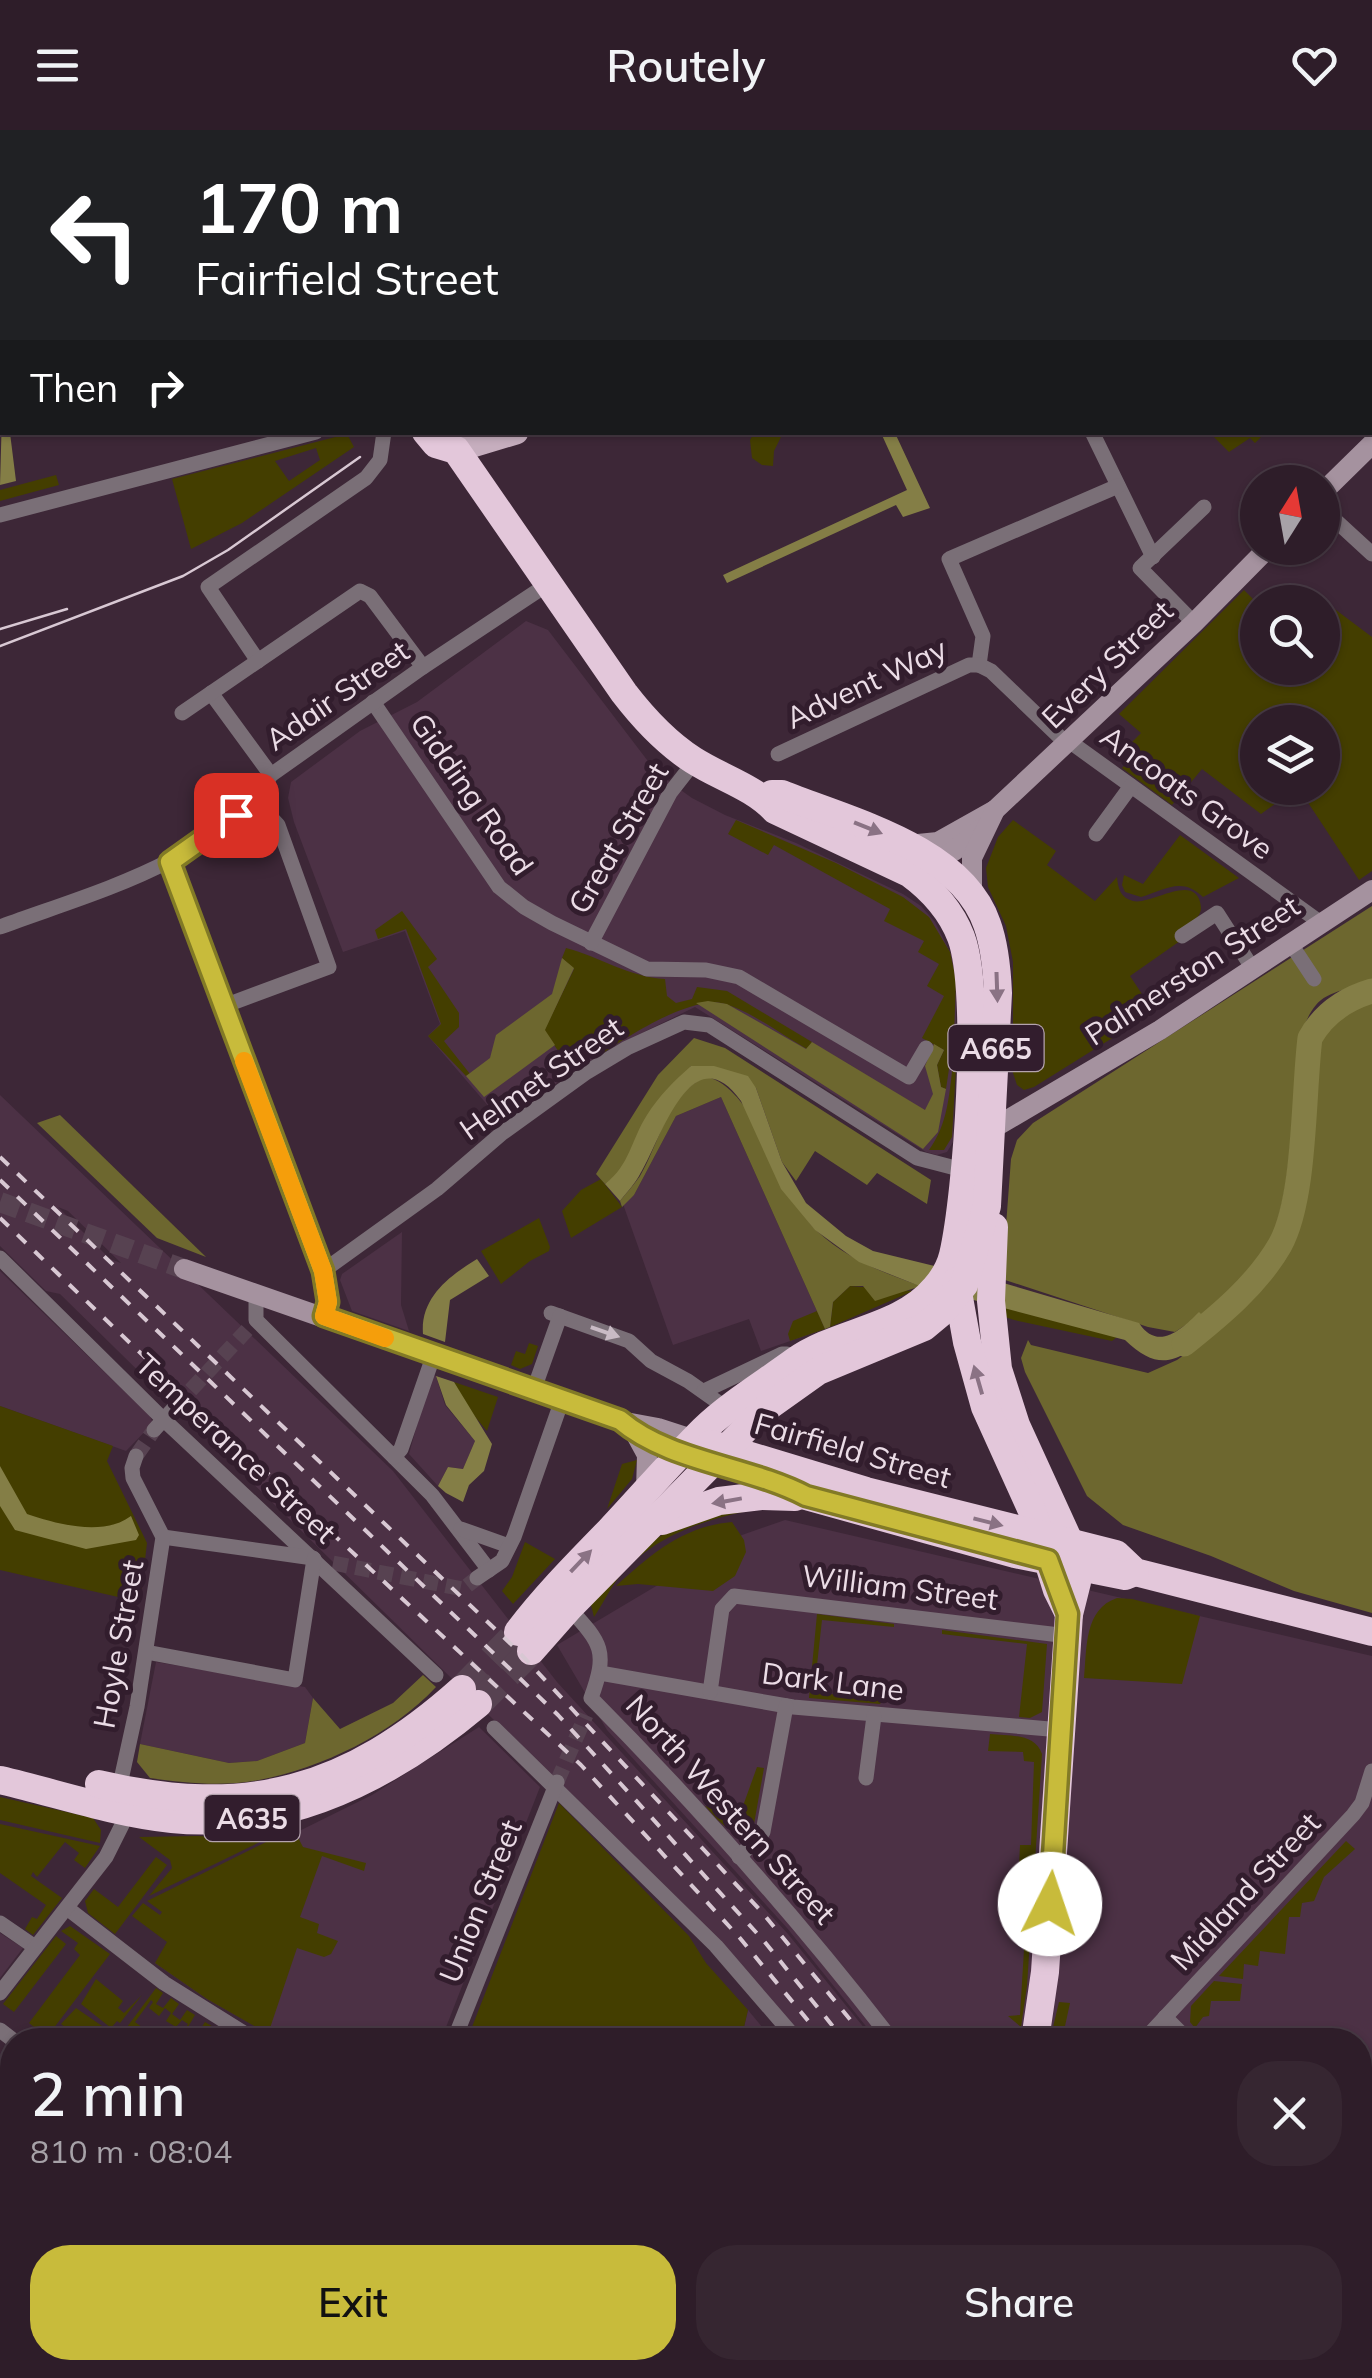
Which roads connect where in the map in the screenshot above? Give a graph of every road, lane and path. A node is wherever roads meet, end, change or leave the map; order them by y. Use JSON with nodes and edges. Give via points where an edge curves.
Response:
{"nodes":[{"id":1,"x":303,"y":435,"type":"edge"},
{"id":2,"x":384,"y":435,"type":"edge"},
{"id":3,"x":428,"y":435,"type":"edge"},
{"id":4,"x":506,"y":435,"type":"edge"},
{"id":5,"x":511,"y":435,"type":"edge"},
{"id":6,"x":1093,"y":435,"type":"edge"},
{"id":7,"x":456,"y":444,"type":"edge"},
{"id":8,"x":1372,"y":444,"type":"edge"},
{"id":9,"x":1340,"y":475,"type":"edge"},
{"id":10,"x":480,"y":486,"type":"junction"},
{"id":11,"x":1118,"y":486,"type":"junction"},
{"id":12,"x":1204,"y":507,"type":"dead end"},
{"id":13,"x":0,"y":515,"type":"edge"},
{"id":14,"x":1340,"y":524,"type":"edge"},
{"id":15,"x":1370,"y":550,"type":"edge"},
{"id":16,"x":1153,"y":556,"type":"junction"},
{"id":17,"x":1251,"y":565,"type":"edge"},
{"id":18,"x":548,"y":584,"type":"junction"},
{"id":19,"x":1194,"y":623,"type":"junction"},
{"id":20,"x":258,"y":661,"type":"junction"},
{"id":21,"x":979,"y":664,"type":"junction"},
{"id":22,"x":423,"y":667,"type":"junction"},
{"id":23,"x":211,"y":693,"type":"junction"},
{"id":24,"x":373,"y":702,"type":"junction"},
{"id":25,"x":182,"y":713,"type":"dead end"},
{"id":26,"x":1068,"y":743,"type":"junction"},
{"id":27,"x":778,"y":754,"type":"dead end"},
{"id":28,"x":695,"y":761,"type":"junction"},
{"id":29,"x":271,"y":775,"type":"junction"},
{"id":30,"x":1131,"y":786,"type":"junction"},
{"id":31,"x":255,"y":800,"type":"junction"},
{"id":32,"x":991,"y":817,"type":"junction"},
{"id":33,"x":1096,"y":834,"type":"dead end"},
{"id":34,"x":938,"y":852,"type":"junction"},
{"id":35,"x":909,"y":859,"type":"junction"},
{"id":36,"x":170,"y":862,"type":"junction"},
{"id":37,"x":1372,"y":890,"type":"edge"},
{"id":38,"x":934,"y":894,"type":"junction"},
{"id":39,"x":972,"y":895,"type":"junction"},
{"id":40,"x":1321,"y":923,"type":"junction"},
{"id":41,"x":0,"y":927,"type":"edge"},
{"id":42,"x":1182,"y":936,"type":"dead end"},
{"id":43,"x":591,"y":943,"type":"junction"},
{"id":44,"x":1291,"y":944,"type":"junction"},
{"id":45,"x":1253,"y":969,"type":"junction"},
{"id":46,"x":1314,"y":979,"type":"dead end"},
{"id":47,"x":224,"y":1006,"type":"junction"},
{"id":48,"x":926,"y":1048,"type":"dead end"},
{"id":49,"x":979,"y":1133,"type":"junction"},
{"id":50,"x":963,"y":1170,"type":"junction"},
{"id":51,"x":987,"y":1206,"type":"junction"},
{"id":52,"x":0,"y":1258,"type":"edge"},
{"id":53,"x":958,"y":1261,"type":"junction"},
{"id":54,"x":184,"y":1268,"type":"tunnel mouth"},
{"id":55,"x":323,"y":1271,"type":"junction"},
{"id":56,"x":958,"y":1292,"type":"junction"},
{"id":57,"x":256,"y":1294,"type":"junction"},
{"id":58,"x":922,"y":1315,"type":"junction"},
{"id":59,"x":324,"y":1316,"type":"junction"},
{"id":60,"x":967,"y":1342,"type":"junction"},
{"id":61,"x":434,"y":1354,"type":"junction"},
{"id":62,"x":795,"y":1361,"type":"junction"},
{"id":63,"x":534,"y":1389,"type":"junction"},
{"id":64,"x":704,"y":1391,"type":"junction"},
{"id":65,"x":562,"y":1400,"type":"junction"},
{"id":66,"x":176,"y":1407,"type":"tunnel mouth"},
{"id":67,"x":729,"y":1410,"type":"junction"},
{"id":68,"x":158,"y":1424,"type":"junction"},
{"id":69,"x":627,"y":1427,"type":"junction"},
{"id":70,"x":689,"y":1446,"type":"junction"},
{"id":71,"x":720,"y":1455,"type":"junction"},
{"id":72,"x":136,"y":1456,"type":"dead end"},
{"id":73,"x":394,"y":1457,"type":"junction"},
{"id":74,"x":646,"y":1492,"type":"junction"},
{"id":75,"x":806,"y":1496,"type":"junction"},
{"id":76,"x":651,"y":1524,"type":"junction"},
{"id":77,"x":461,"y":1529,"type":"junction"},
{"id":78,"x":163,"y":1537,"type":"junction"},
{"id":79,"x":1058,"y":1550,"type":"junction"},
{"id":80,"x":314,"y":1558,"type":"junction"},
{"id":81,"x":334,"y":1563,"type":"tunnel mouth"},
{"id":82,"x":494,"y":1564,"type":"junction"},
{"id":83,"x":1130,"y":1574,"type":"junction"},
{"id":84,"x":569,"y":1608,"type":"junction"},
{"id":85,"x":1068,"y":1625,"type":"junction"},
{"id":86,"x":1372,"y":1632,"type":"edge"},
{"id":87,"x":146,"y":1652,"type":"junction"},
{"id":88,"x":600,"y":1673,"type":"junction"},
{"id":89,"x":436,"y":1675,"type":"dead end"},
{"id":90,"x":710,"y":1692,"type":"junction"},
{"id":91,"x":591,"y":1698,"type":"junction"},
{"id":92,"x":786,"y":1706,"type":"junction"},
{"id":93,"x":586,"y":1715,"type":"tunnel mouth"},
{"id":94,"x":874,"y":1716,"type":"junction"},
{"id":95,"x":494,"y":1728,"type":"dead end"},
{"id":96,"x":1062,"y":1730,"type":"junction"},
{"id":97,"x":0,"y":1760,"type":"edge"},
{"id":98,"x":1372,"y":1771,"type":"edge"},
{"id":99,"x":866,"y":1778,"type":"dead end"},
{"id":100,"x":0,"y":1780,"type":"edge"},
{"id":101,"x":556,"y":1785,"type":"junction"},
{"id":102,"x":119,"y":1789,"type":"junction"},
{"id":103,"x":1367,"y":1804,"type":"edge"},
{"id":104,"x":122,"y":1825,"type":"dead end"},
{"id":105,"x":739,"y":1857,"type":"junction"},
{"id":106,"x":67,"y":1908,"type":"junction"},
{"id":107,"x":0,"y":1922,"type":"edge"},
{"id":108,"x":35,"y":1947,"type":"junction"},
{"id":109,"x":0,"y":1993,"type":"edge"},
{"id":110,"x":1166,"y":2017,"type":"junction"},
{"id":111,"x":235,"y":2028,"type":"edge"},
{"id":112,"x":459,"y":2028,"type":"edge"},
{"id":113,"x":786,"y":2028,"type":"edge"},
{"id":114,"x":883,"y":2028,"type":"edge"},
{"id":115,"x":1037,"y":2028,"type":"edge"},
{"id":116,"x":1155,"y":2028,"type":"edge"},
{"id":117,"x":1177,"y":2028,"type":"edge"}],
"edges":[{"from":1,"to":13,"type":"street","via":[[117,478]]},
{"from":2,"to":20,"type":"street","via":[[380,460],[366,478],[208,587]]},
{"from":3,"to":7,"type":"highway","number":"A665","via":[[436,444]]},
{"from":4,"to":7,"type":"main road"},
{"from":5,"to":10,"type":"main road","via":[[488,455]]},
{"from":6,"to":11,"type":"street"},
{"from":7,"to":10,"type":"highway","number":"A665"},
{"from":8,"to":9,"type":"street"},
{"from":10,"to":18,"type":"highway","number":"A665"},
{"from":11,"to":16,"type":"street"},
{"from":11,"to":21,"type":"street","via":[[949,559],[984,636]]},
{"from":12,"to":16,"type":"street"},
{"from":14,"to":15,"type":"street"},
{"from":16,"to":19,"type":"street","via":[[1140,568]]},
{"from":17,"to":19,"type":"street","name":"Every Street"},
{"from":18,"to":22,"type":"street","name":"Adair Street"},
{"from":18,"to":28,"type":"highway","number":"A665","via":[[650,725]]},
{"from":19,"to":26,"type":"street","name":"Every Street"},
{"from":20,"to":22,"type":"street","via":[[363,591]]},
{"from":20,"to":23,"type":"street"},
{"from":21,"to":26,"type":"street","name":"Ancoats Grove"},
{"from":21,"to":27,"type":"street","name":"Advent Way"},
{"from":22,"to":24,"type":"street","name":"Adair Street"},
{"from":23,"to":25,"type":"street"},
{"from":23,"to":29,"type":"street"},
{"from":24,"to":29,"type":"street","name":"Adair Street"},
{"from":24,"to":43,"type":"street","name":"Gidding Road","via":[[500,887]]},
{"from":26,"to":30,"type":"street","name":"Ancoats Grove"},
{"from":26,"to":32,"type":"street","name":"Every Street"},
{"from":28,"to":35,"type":"highway","number":"A665","via":[[760,794],[782,794]]},
{"from":28,"to":43,"type":"street","name":"Great Street","via":[[670,793]]},
{"from":29,"to":31,"type":"street","name":"Adair Street"},
{"from":30,"to":33,"type":"street"},
{"from":30,"to":40,"type":"street","name":"Ancoats Grove"},
{"from":31,"to":36,"type":"street","name":"Adair Street"},
{"from":31,"to":47,"type":"street","via":[[280,830],[329,967]]},
{"from":32,"to":34,"type":"street","name":"Every Street"},
{"from":32,"to":39,"type":"street","via":[[972,858]]},
{"from":34,"to":35,"type":"highway","number":"A665"},
{"from":34,"to":38,"type":"highway"},
{"from":34,"to":39,"type":"highway","number":"A665"},
{"from":35,"to":38,"type":"highway","number":"A665"},
{"from":36,"to":41,"type":"street","name":"Adair Street"},
{"from":36,"to":47,"type":"street"},
{"from":37,"to":40,"type":"street","name":"Palmerston Street"},
{"from":38,"to":49,"type":"highway","number":"A665","via":[[967,957]]},
{"from":39,"to":49,"type":"highway","number":"A665","one_way":true,"via":[[987,922],[998,993]]},
{"from":40,"to":44,"type":"street","name":"Palmerston Street"},
{"from":42,"to":45,"type":"street","via":[[1217,913]]},
{"from":43,"to":48,"type":"street","name":"Gidding Road","via":[[647,969],[739,977],[915,1081]]},
{"from":44,"to":45,"type":"street","name":"Palmerston Street"},
{"from":44,"to":46,"type":"street"},
{"from":45,"to":49,"type":"street","name":"Palmerston Street"},
{"from":47,"to":55,"type":"street"},
{"from":49,"to":50,"type":"highway","number":"A665"},
{"from":49,"to":51,"type":"highway","number":"A665"},
{"from":50,"to":53,"type":"highway","number":"A665"},
{"from":50,"to":55,"type":"street","name":"Helmet Street","via":[[916,1158],[710,1025],[684,1022],[586,1072]]},
{"from":51,"to":53,"type":"highway","number":"A665"},
{"from":51,"to":79,"type":"highway","number":"A665","via":[[994,1227],[990,1301],[998,1369]]},
{"from":52,"to":68,"type":"street","name":"Temperance Street"},
{"from":53,"to":56,"type":"highway","number":"A665"},
{"from":53,"to":58,"type":"highway","number":"A665"},
{"from":54,"to":57,"type":"street","name":"Fairfield Street"},
{"from":55,"to":59,"type":"street"},
{"from":56,"to":58,"type":"highway","number":"A665","via":[[942,1312]]},
{"from":56,"to":60,"type":"highway"},
{"from":57,"to":59,"type":"street","name":"Fairfield Street"},
{"from":57,"to":73,"type":"street","via":[[251,1325]]},
{"from":58,"to":60,"type":"highway"},
{"from":58,"to":62,"type":"highway"},
{"from":58,"to":71,"type":"highway","via":[[793,1387]]},
{"from":59,"to":61,"type":"street","name":"Fairfield Street"},
{"from":79,"to":60,"type":"highway","one_way":true,"via":[[985,1407]]},
{"from":61,"to":63,"type":"street","name":"Fairfield Street"},
{"from":61,"to":73,"type":"street"},
{"from":62,"to":64,"type":"street","via":[[782,1354]]},
{"from":62,"to":67,"type":"highway"},
{"from":63,"to":64,"type":"street","one_way":true,"via":[[555,1315],[629,1341]]},
{"from":63,"to":65,"type":"street","name":"Fairfield Street"},
{"from":64,"to":67,"type":"street"},
{"from":65,"to":69,"type":"street","name":"Fairfield Street"},
{"from":65,"to":82,"type":"street"},
{"from":66,"to":68,"type":"street"},
{"from":67,"to":70,"type":"highway"},
{"from":68,"to":80,"type":"street","name":"Temperance Street"},
{"from":69,"to":70,"type":"street","name":"Fairfield Street","via":[[658,1428]]},
{"from":69,"to":74,"type":"street","via":[[646,1454]]},
{"from":70,"to":71,"type":"highway","name":"Fairfield Street"},
{"from":70,"to":74,"type":"highway"},
{"from":71,"to":75,"type":"highway","name":"Fairfield Street"},
{"from":71,"to":76,"type":"highway"},
{"from":71,"to":79,"type":"highway","name":"Fairfield Street","one_way":true},
{"from":72,"to":78,"type":"street","name":"Hoyle Street","via":[[133,1478]]},
{"from":73,"to":77,"type":"street"},
{"from":84,"to":74,"type":"highway","one_way":true,"via":[[524,1641],[550,1593]]},
{"from":75,"to":76,"type":"highway","name":"Fairfield Street","one_way":true,"via":[[719,1501]]},
{"from":75,"to":79,"type":"highway","name":"Fairfield Street"},
{"from":76,"to":84,"type":"highway"},
{"from":77,"to":82,"type":"street"},
{"from":77,"to":82,"type":"street"},
{"from":78,"to":80,"type":"street"},
{"from":78,"to":87,"type":"street","name":"Hoyle Street"},
{"from":79,"to":83,"type":"highway","via":[[1116,1554]]},
{"from":79,"to":85,"type":"highway"},
{"from":80,"to":81,"type":"street"},
{"from":80,"to":87,"type":"street","via":[[294,1680]]},
{"from":80,"to":89,"type":"street","name":"Temperance Street"},
{"from":83,"to":85,"type":"highway","via":[[1096,1592]]},
{"from":83,"to":86,"type":"highway"},
{"from":84,"to":88,"type":"street","name":"North Western Street","via":[[600,1651]]},
{"from":85,"to":90,"type":"street","name":"William Street","via":[[744,1595],[727,1600],[722,1610]]},
{"from":85,"to":96,"type":"highway"},
{"from":87,"to":102,"type":"street","name":"Hoyle Street"},
{"from":88,"to":90,"type":"street","name":"Dark Lane"},
{"from":88,"to":91,"type":"street","name":"North Western Street"},
{"from":90,"to":92,"type":"street","name":"Dark Lane"},
{"from":91,"to":93,"type":"street"},
{"from":91,"to":105,"type":"street","name":"North Western Street"},
{"from":92,"to":94,"type":"street","name":"Dark Lane"},
{"from":92,"to":105,"type":"street","via":[[763,1832]]},
{"from":94,"to":96,"type":"street","name":"Dark Lane"},
{"from":94,"to":99,"type":"street"},
{"from":95,"to":101,"type":"street"},
{"from":96,"to":115,"type":"highway"},
{"from":97,"to":102,"type":"highway","number":"A635"},
{"from":98,"to":103,"type":"street","name":"Midland Street"},
{"from":100,"to":102,"type":"highway","number":"A635","via":[[168,1818],[269,1815],[363,1782],[420,1749],[470,1696],[331,1776],[289,1790],[198,1801]]},
{"from":101,"to":112,"type":"street","name":"Union Street"},
{"from":101,"to":113,"type":"street","via":[[716,1946]]},
{"from":103,"to":110,"type":"street","name":"Midland Street"},
{"from":104,"to":106,"type":"street"},
{"from":105,"to":114,"type":"street","name":"North Western Street"},
{"from":106,"to":108,"type":"street"},
{"from":106,"to":111,"type":"street"},
{"from":107,"to":108,"type":"street"},
{"from":108,"to":109,"type":"street"},
{"from":110,"to":116,"type":"street","name":"Midland Street"},
{"from":110,"to":117,"type":"street"}]}
